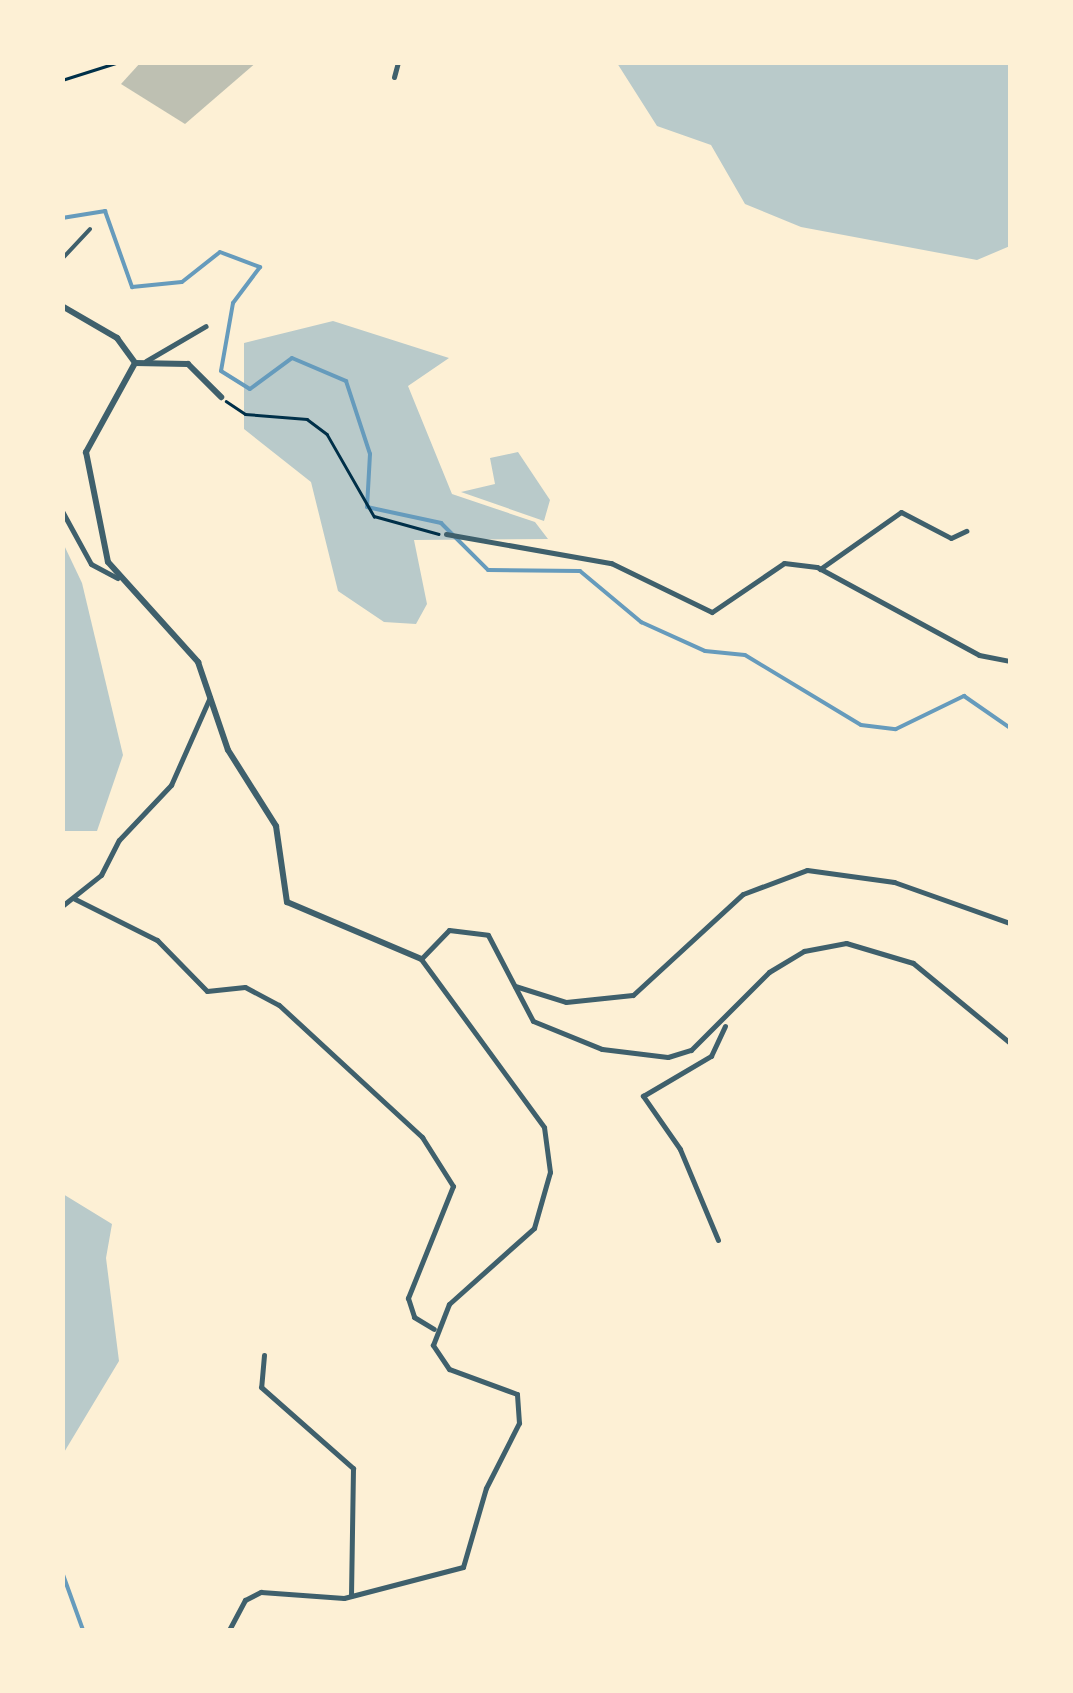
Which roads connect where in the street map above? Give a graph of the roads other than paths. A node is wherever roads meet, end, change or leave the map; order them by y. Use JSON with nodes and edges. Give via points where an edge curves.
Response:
{"nodes":[{"id":1,"x":398,"y":62,"type":"edge"},
{"id":2,"x":394,"y":77,"type":"dead end"},
{"id":3,"x":90,"y":229,"type":"dead end"},
{"id":4,"x":62,"y":259,"type":"edge"},
{"id":5,"x":62,"y":306,"type":"edge"},
{"id":6,"x":206,"y":326,"type":"dead end"},
{"id":7,"x":140,"y":363,"type":"junction"},
{"id":8,"x":222,"y":397,"type":"road end"},
{"id":9,"x":62,"y":511,"type":"edge"},
{"id":10,"x":966,"y":532,"type":"dead end"},
{"id":11,"x":446,"y":534,"type":"road end"},
{"id":12,"x":820,"y":568,"type":"junction"},
{"id":13,"x":116,"y":578,"type":"junction"},
{"id":14,"x":1010,"y":661,"type":"edge"},
{"id":15,"x":211,"y":696,"type":"junction"},
{"id":16,"x":75,"y":899,"type":"junction"},
{"id":17,"x":62,"y":906,"type":"edge"},
{"id":18,"x":1010,"y":923,"type":"edge"},
{"id":19,"x":421,"y":958,"type":"junction"},
{"id":20,"x":514,"y":986,"type":"junction"},
{"id":21,"x":725,"y":1026,"type":"junction"},
{"id":22,"x":1010,"y":1043,"type":"edge"},
{"id":23,"x":718,"y":1240,"type":"dead end"},
{"id":24,"x":434,"y":1329,"type":"junction"},
{"id":25,"x":264,"y":1356,"type":"dead end"},
{"id":26,"x":351,"y":1596,"type":"junction"},
{"id":27,"x":228,"y":1630,"type":"edge"}],
"edges":[{"from":1,"to":2,"type":"street"},
{"from":3,"to":4,"type":"street"},
{"from":5,"to":7,"type":"street","via":[[118,338]]},
{"from":6,"to":7,"type":"street"},
{"from":7,"to":8,"type":"street","via":[[188,364]]},
{"from":7,"to":13,"type":"street","via":[[85,464]]},
{"from":9,"to":13,"type":"street","via":[[92,564]]},
{"from":10,"to":12,"type":"street","via":[[951,538],[900,512]]},
{"from":11,"to":12,"type":"street","via":[[612,563],[712,612],[784,563]]},
{"from":12,"to":14,"type":"street","via":[[979,654]]},
{"from":13,"to":15,"type":"street","via":[[194,655]]},
{"from":15,"to":16,"type":"street","via":[[181,770],[119,840],[102,875]]},
{"from":15,"to":19,"type":"street","via":[[234,762],[276,826],[287,902]]},
{"from":16,"to":17,"type":"street"},
{"from":16,"to":24,"type":"street","via":[[158,940],[207,991],[245,987],[278,1005],[422,1137],[453,1186],[408,1298],[414,1317]]},
{"from":18,"to":20,"type":"street","via":[[894,882],[807,870],[743,894],[633,995],[566,1002]]},
{"from":19,"to":20,"type":"street","via":[[434,956],[448,930],[471,927],[497,944]]},
{"from":19,"to":24,"type":"street","via":[[544,1127],[550,1172],[534,1228],[449,1304]]},
{"from":20,"to":21,"type":"street","via":[[539,1026],[602,1049],[679,1055]]},
{"from":21,"to":22,"type":"street","via":[[781,964],[856,944],[912,963]]},
{"from":21,"to":23,"type":"street","via":[[711,1056],[643,1096],[680,1148]]},
{"from":24,"to":26,"type":"street","via":[[449,1369],[516,1394],[519,1423],[486,1488],[463,1567]]},
{"from":25,"to":26,"type":"street","via":[[256,1367],[261,1388],[353,1468]]},
{"from":26,"to":27,"type":"street","via":[[262,1592],[245,1600]]}]}
